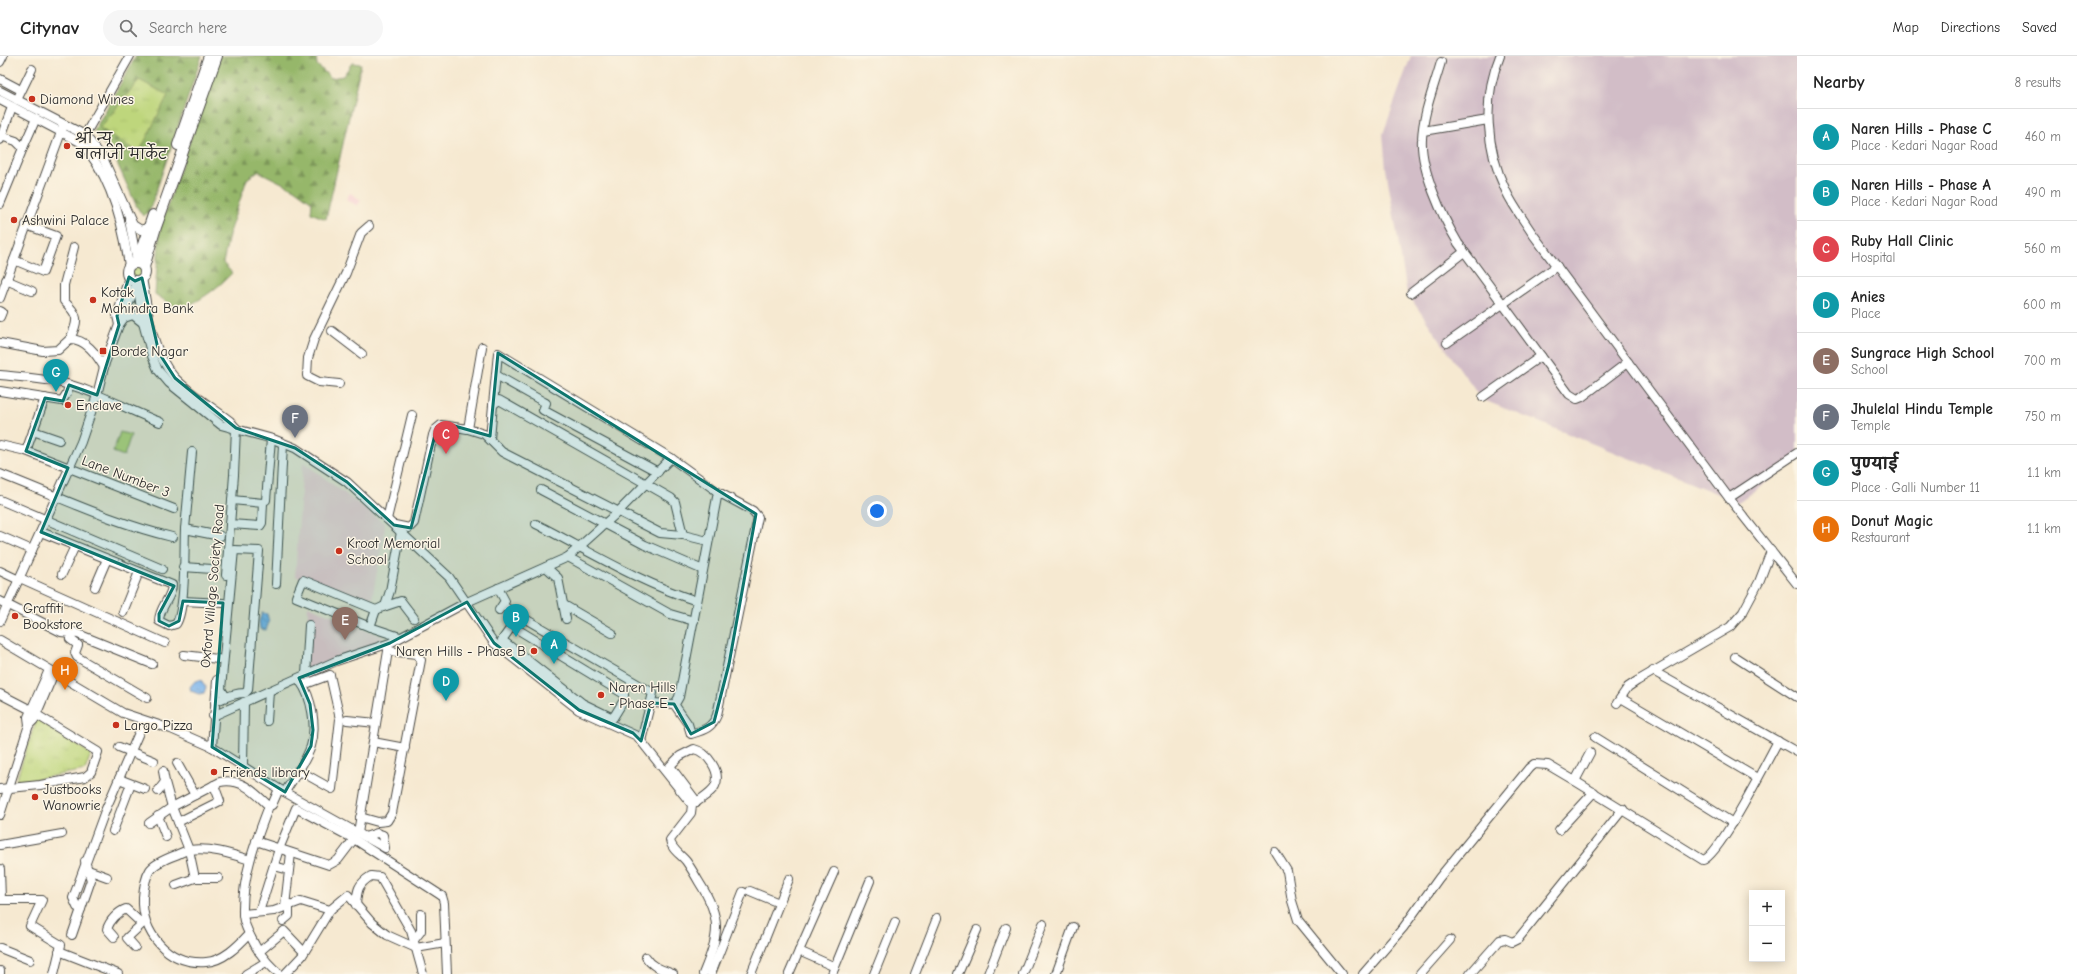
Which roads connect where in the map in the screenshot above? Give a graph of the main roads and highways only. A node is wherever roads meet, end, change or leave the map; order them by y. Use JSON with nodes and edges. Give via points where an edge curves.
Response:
{"nodes":[{"id":1,"x":209,"y":56,"type":"edge"},
{"id":2,"x":217,"y":56,"type":"edge"},
{"id":3,"x":136,"y":265,"type":"junction"}],
"edges":[{"from":1,"to":3,"type":"main road"},
{"from":2,"to":3,"type":"main road","via":[[156,228]]},
{"from":3,"to":3,"type":"main road","via":[[145,274],[136,279],[127,272]]}]}
